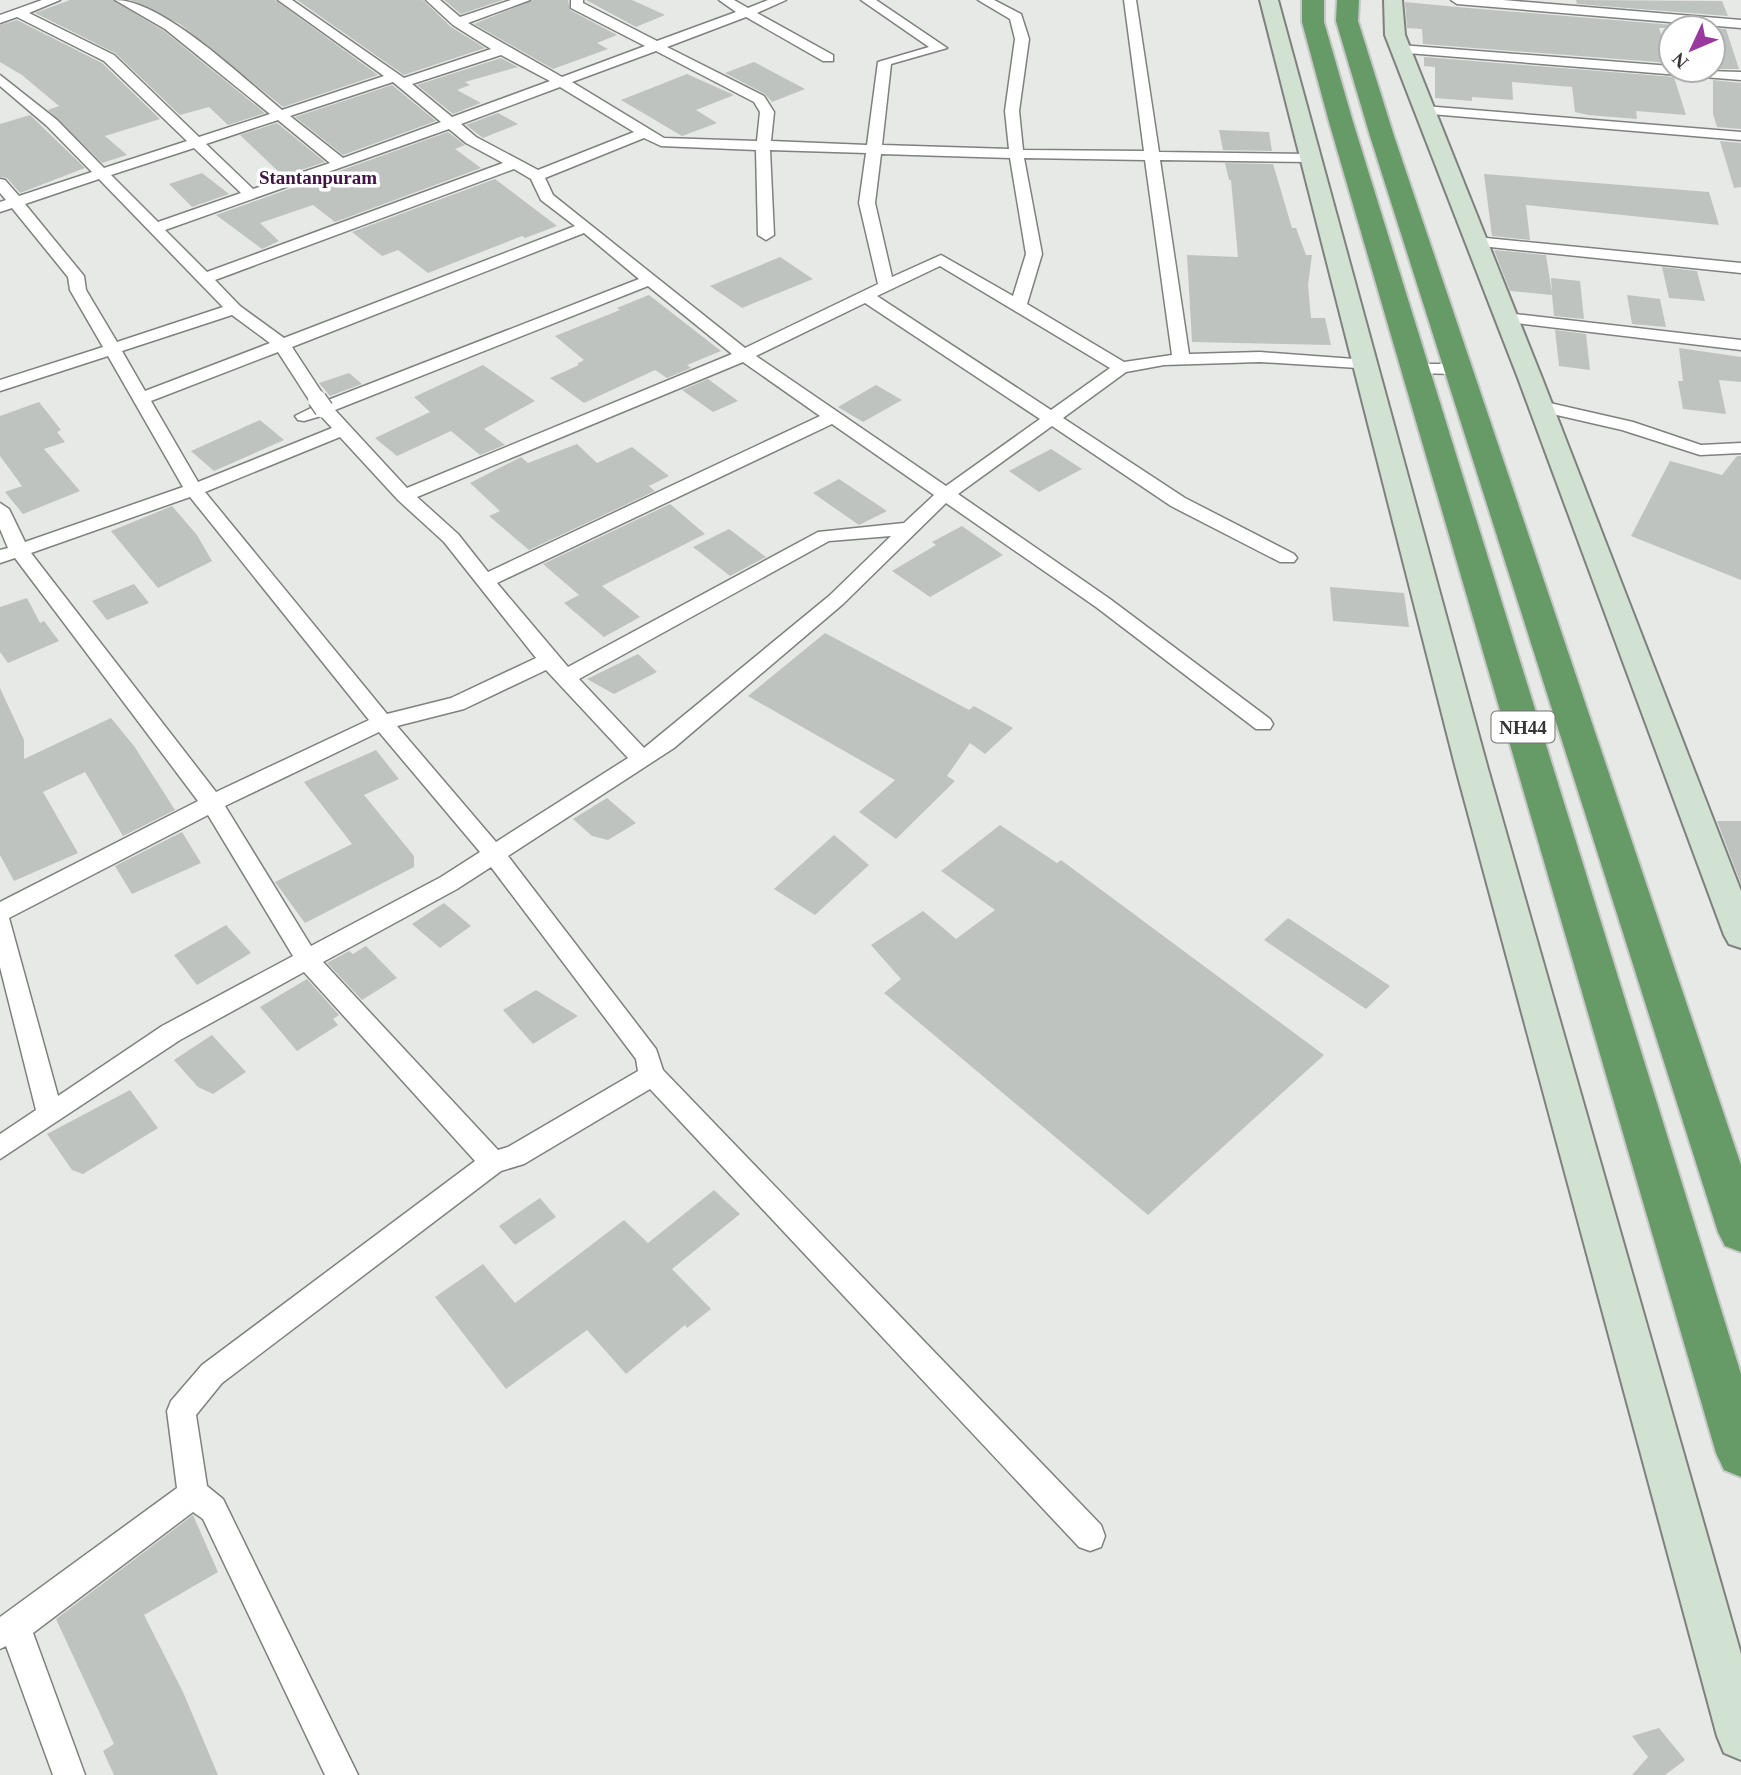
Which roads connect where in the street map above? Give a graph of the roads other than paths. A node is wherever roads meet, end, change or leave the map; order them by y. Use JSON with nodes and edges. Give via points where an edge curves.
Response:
{"nodes":[{"id":1,"x":1,"y":0,"type":"edge"},
{"id":2,"x":54,"y":0,"type":"edge"},
{"id":3,"x":121,"y":0,"type":"edge"},
{"id":4,"x":284,"y":0,"type":"edge"},
{"id":5,"x":432,"y":0,"type":"edge"},
{"id":6,"x":524,"y":0,"type":"edge"},
{"id":7,"x":577,"y":0,"type":"edge"},
{"id":8,"x":725,"y":0,"type":"edge"},
{"id":9,"x":780,"y":0,"type":"edge"},
{"id":10,"x":867,"y":0,"type":"edge"},
{"id":11,"x":984,"y":0,"type":"edge"},
{"id":12,"x":1130,"y":0,"type":"edge"},
{"id":13,"x":1269,"y":0,"type":"edge"},
{"id":14,"x":1313,"y":0,"type":"edge"},
{"id":15,"x":1348,"y":0,"type":"edge"},
{"id":16,"x":1393,"y":0,"type":"edge"},
{"id":17,"x":1457,"y":0,"type":"edge"},
{"id":18,"x":745,"y":14,"type":"junction"},
{"id":19,"x":8,"y":16,"type":"edge"},
{"id":20,"x":458,"y":22,"type":"junction"},
{"id":21,"x":1741,"y":24,"type":"edge"},
{"id":22,"x":662,"y":46,"type":"junction"},
{"id":23,"x":1400,"y":49,"type":"junction"},
{"id":24,"x":502,"y":50,"type":"junction"},
{"id":25,"x":828,"y":58,"type":"dead end"},
{"id":26,"x":1741,"y":76,"type":"edge"},
{"id":27,"x":0,"y":79,"type":"edge"},
{"id":28,"x":399,"y":80,"type":"junction"},
{"id":29,"x":565,"y":83,"type":"junction"},
{"id":30,"x":1424,"y":110,"type":"junction"},
{"id":31,"x":280,"y":114,"type":"junction"},
{"id":32,"x":453,"y":124,"type":"junction"},
{"id":33,"x":646,"y":132,"type":"junction"},
{"id":34,"x":1741,"y":136,"type":"edge"},
{"id":35,"x":196,"y":143,"type":"junction"},
{"id":36,"x":764,"y":145,"type":"junction"},
{"id":37,"x":874,"y":149,"type":"junction"},
{"id":38,"x":1016,"y":154,"type":"junction"},
{"id":39,"x":1152,"y":156,"type":"junction"},
{"id":40,"x":1312,"y":158,"type":"junction"},
{"id":41,"x":341,"y":164,"type":"junction"},
{"id":42,"x":512,"y":165,"type":"junction"},
{"id":43,"x":100,"y":176,"type":"junction"},
{"id":44,"x":537,"y":176,"type":"junction"},
{"id":45,"x":0,"y":183,"type":"edge"},
{"id":46,"x":251,"y":195,"type":"junction"},
{"id":47,"x":8,"y":204,"type":"edge"},
{"id":48,"x":586,"y":227,"type":"junction"},
{"id":49,"x":155,"y":228,"type":"junction"},
{"id":50,"x":766,"y":235,"type":"dead end"},
{"id":51,"x":1476,"y":242,"type":"junction"},
{"id":52,"x":1741,"y":268,"type":"edge"},
{"id":53,"x":206,"y":278,"type":"junction"},
{"id":54,"x":650,"y":280,"type":"junction"},
{"id":55,"x":886,"y":286,"type":"junction"},
{"id":56,"x":866,"y":296,"type":"junction"},
{"id":57,"x":1018,"y":306,"type":"junction"},
{"id":58,"x":234,"y":309,"type":"junction"},
{"id":59,"x":1506,"y":318,"type":"junction"},
{"id":60,"x":281,"y":345,"type":"junction"},
{"id":61,"x":1741,"y":345,"type":"edge"},
{"id":62,"x":112,"y":351,"type":"junction"},
{"id":63,"x":744,"y":355,"type":"junction"},
{"id":64,"x":1181,"y":359,"type":"junction"},
{"id":65,"x":1368,"y":365,"type":"junction"},
{"id":66,"x":1121,"y":369,"type":"junction"},
{"id":67,"x":1415,"y":369,"type":"junction"},
{"id":68,"x":1458,"y":369,"type":"junction"},
{"id":69,"x":0,"y":386,"type":"edge"},
{"id":70,"x":141,"y":399,"type":"junction"},
{"id":71,"x":321,"y":405,"type":"junction"},
{"id":72,"x":1541,"y":406,"type":"junction"},
{"id":73,"x":304,"y":416,"type":"dead end"},
{"id":74,"x":832,"y":417,"type":"junction"},
{"id":75,"x":1050,"y":419,"type":"junction"},
{"id":76,"x":342,"y":430,"type":"junction"},
{"id":77,"x":1741,"y":448,"type":"edge"},
{"id":78,"x":194,"y":490,"type":"junction"},
{"id":79,"x":944,"y":495,"type":"junction"},
{"id":80,"x":404,"y":496,"type":"junction"},
{"id":81,"x":0,"y":509,"type":"edge"},
{"id":82,"x":909,"y":528,"type":"junction"},
{"id":83,"x":9,"y":554,"type":"edge"},
{"id":84,"x":1287,"y":558,"type":"dead end"},
{"id":85,"x":485,"y":581,"type":"junction"},
{"id":86,"x":549,"y":660,"type":"junction"},
{"id":87,"x":566,"y":677,"type":"junction"},
{"id":88,"x":382,"y":722,"type":"junction"},
{"id":89,"x":1263,"y":724,"type":"dead end"},
{"id":90,"x":642,"y":759,"type":"junction"},
{"id":91,"x":212,"y":803,"type":"junction"},
{"id":92,"x":495,"y":855,"type":"junction"},
{"id":93,"x":0,"y":912,"type":"edge"},
{"id":94,"x":0,"y":922,"type":"edge"},
{"id":95,"x":1741,"y":935,"type":"edge"},
{"id":96,"x":307,"y":960,"type":"junction"},
{"id":97,"x":652,"y":1075,"type":"junction"},
{"id":98,"x":50,"y":1114,"type":"junction"},
{"id":99,"x":0,"y":1147,"type":"edge"},
{"id":100,"x":493,"y":1163,"type":"junction"},
{"id":101,"x":1741,"y":1233,"type":"edge"},
{"id":102,"x":1741,"y":1452,"type":"edge"},
{"id":103,"x":193,"y":1494,"type":"junction"},
{"id":104,"x":1090,"y":1536,"type":"dead end"},
{"id":105,"x":7,"y":1630,"type":"edge"},
{"id":106,"x":1741,"y":1735,"type":"edge"},
{"id":107,"x":69,"y":1775,"type":"edge"},
{"id":108,"x":342,"y":1775,"type":"edge"}],
"edges":[{"from":1,"to":19,"type":"street"},
{"from":2,"to":19,"type":"street"},
{"from":3,"to":31,"type":"street","via":[[170,26]]},
{"from":4,"to":28,"type":"street"},
{"from":5,"to":20,"type":"street"},
{"from":6,"to":20,"type":"street"},
{"from":7,"to":22,"type":"street","via":[[576,5]]},
{"from":8,"to":18,"type":"street"},
{"from":9,"to":18,"type":"street"},
{"from":10,"to":37,"type":"street","via":[[940,48],[885,62]]},
{"from":11,"to":38,"type":"street","via":[[1016,17],[1022,39],[1012,111]]},
{"from":12,"to":39,"type":"street"},
{"from":13,"to":40,"type":"street"},
{"from":14,"to":67,"type":"highway","number":"NH44","via":[[1313,22]]},
{"from":15,"to":68,"type":"highway","number":"NH44","via":[[1347,21]]},
{"from":16,"to":23,"type":"street"},
{"from":17,"to":21,"type":"street"},
{"from":18,"to":22,"type":"street"},
{"from":18,"to":25,"type":"street"},
{"from":19,"to":35,"type":"street","via":[[110,58]]},
{"from":20,"to":24,"type":"street"},
{"from":22,"to":29,"type":"street"},
{"from":22,"to":36,"type":"street","via":[[760,99],[767,112]]},
{"from":23,"to":26,"type":"street"},
{"from":23,"to":30,"type":"street"},
{"from":24,"to":28,"type":"street"},
{"from":24,"to":29,"type":"street"},
{"from":27,"to":43,"type":"street","via":[[19,102],[52,123]]},
{"from":28,"to":31,"type":"street"},
{"from":28,"to":32,"type":"street"},
{"from":29,"to":32,"type":"street"},
{"from":29,"to":33,"type":"street"},
{"from":30,"to":34,"type":"street"},
{"from":30,"to":51,"type":"street"},
{"from":31,"to":35,"type":"street"},
{"from":31,"to":41,"type":"street"},
{"from":32,"to":41,"type":"street"},
{"from":32,"to":42,"type":"street"},
{"from":33,"to":36,"type":"street","via":[[661,142]]},
{"from":33,"to":44,"type":"street"},
{"from":35,"to":43,"type":"street"},
{"from":35,"to":46,"type":"street"},
{"from":36,"to":37,"type":"street"},
{"from":36,"to":50,"type":"street"},
{"from":37,"to":38,"type":"street"},
{"from":37,"to":55,"type":"street","via":[[867,203]]},
{"from":38,"to":39,"type":"street"},
{"from":38,"to":57,"type":"street","via":[[1034,254]]},
{"from":39,"to":40,"type":"street"},
{"from":39,"to":64,"type":"street"},
{"from":40,"to":65,"type":"street"},
{"from":41,"to":46,"type":"street"},
{"from":42,"to":44,"type":"street"},
{"from":42,"to":53,"type":"street"},
{"from":43,"to":47,"type":"street"},
{"from":43,"to":49,"type":"street"},
{"from":44,"to":48,"type":"street","via":[[546,197]]},
{"from":45,"to":47,"type":"street"},
{"from":46,"to":49,"type":"street"},
{"from":47,"to":62,"type":"street","via":[[76,276],[78,290]]},
{"from":48,"to":54,"type":"street"},
{"from":48,"to":60,"type":"street"},
{"from":49,"to":53,"type":"street"},
{"from":51,"to":52,"type":"street"},
{"from":51,"to":59,"type":"street"},
{"from":53,"to":58,"type":"street"},
{"from":54,"to":63,"type":"street"},
{"from":54,"to":71,"type":"street"},
{"from":55,"to":56,"type":"street"},
{"from":55,"to":57,"type":"street","via":[[941,260]]},
{"from":56,"to":63,"type":"street"},
{"from":56,"to":75,"type":"street"},
{"from":57,"to":66,"type":"street"},
{"from":58,"to":60,"type":"street"},
{"from":58,"to":62,"type":"street"},
{"from":59,"to":61,"type":"street"},
{"from":59,"to":72,"type":"street"},
{"from":60,"to":70,"type":"street"},
{"from":60,"to":71,"type":"street"},
{"from":62,"to":69,"type":"street"},
{"from":62,"to":70,"type":"street"},
{"from":63,"to":74,"type":"street"},
{"from":63,"to":80,"type":"street"},
{"from":64,"to":65,"type":"street","via":[[1260,356]]},
{"from":64,"to":66,"type":"street"},
{"from":65,"to":106,"type":"street","via":[[1472,769]]},
{"from":66,"to":75,"type":"street"},
{"from":67,"to":68,"type":"street"},
{"from":67,"to":102,"type":"highway","number":"NH44"},
{"from":68,"to":101,"type":"highway","number":"NH44"},
{"from":70,"to":78,"type":"street"},
{"from":71,"to":73,"type":"street"},
{"from":71,"to":76,"type":"street"},
{"from":72,"to":77,"type":"street","via":[[1627,426],[1700,450]]},
{"from":72,"to":95,"type":"street"},
{"from":74,"to":79,"type":"street"},
{"from":74,"to":85,"type":"street"},
{"from":75,"to":79,"type":"street"},
{"from":75,"to":84,"type":"street","via":[[1178,502]]},
{"from":76,"to":78,"type":"street"},
{"from":76,"to":80,"type":"street"},
{"from":78,"to":83,"type":"street"},
{"from":78,"to":88,"type":"street"},
{"from":79,"to":82,"type":"street"},
{"from":79,"to":89,"type":"street","via":[[1103,603]]},
{"from":80,"to":85,"type":"street","via":[[451,538]]},
{"from":81,"to":83,"type":"street"},
{"from":82,"to":87,"type":"street","via":[[825,536]]},
{"from":82,"to":90,"type":"street","via":[[836,600]]},
{"from":83,"to":91,"type":"street"},
{"from":85,"to":86,"type":"street"},
{"from":86,"to":87,"type":"street"},
{"from":86,"to":88,"type":"street","via":[[457,705]]},
{"from":87,"to":90,"type":"street"},
{"from":88,"to":91,"type":"street"},
{"from":88,"to":92,"type":"street"},
{"from":90,"to":92,"type":"street"},
{"from":91,"to":93,"type":"street"},
{"from":91,"to":96,"type":"street"},
{"from":92,"to":96,"type":"street"},
{"from":92,"to":97,"type":"street","via":[[647,1056]]},
{"from":94,"to":98,"type":"street"},
{"from":96,"to":98,"type":"street","via":[[171,1033]]},
{"from":96,"to":100,"type":"street"},
{"from":97,"to":100,"type":"street","via":[[515,1156]]},
{"from":97,"to":104,"type":"street"},
{"from":98,"to":99,"type":"street"},
{"from":100,"to":103,"type":"street","via":[[212,1374],[181,1411]]},
{"from":103,"to":105,"type":"street"},
{"from":103,"to":108,"type":"street","via":[[213,1509]]},
{"from":105,"to":107,"type":"street"}]}
